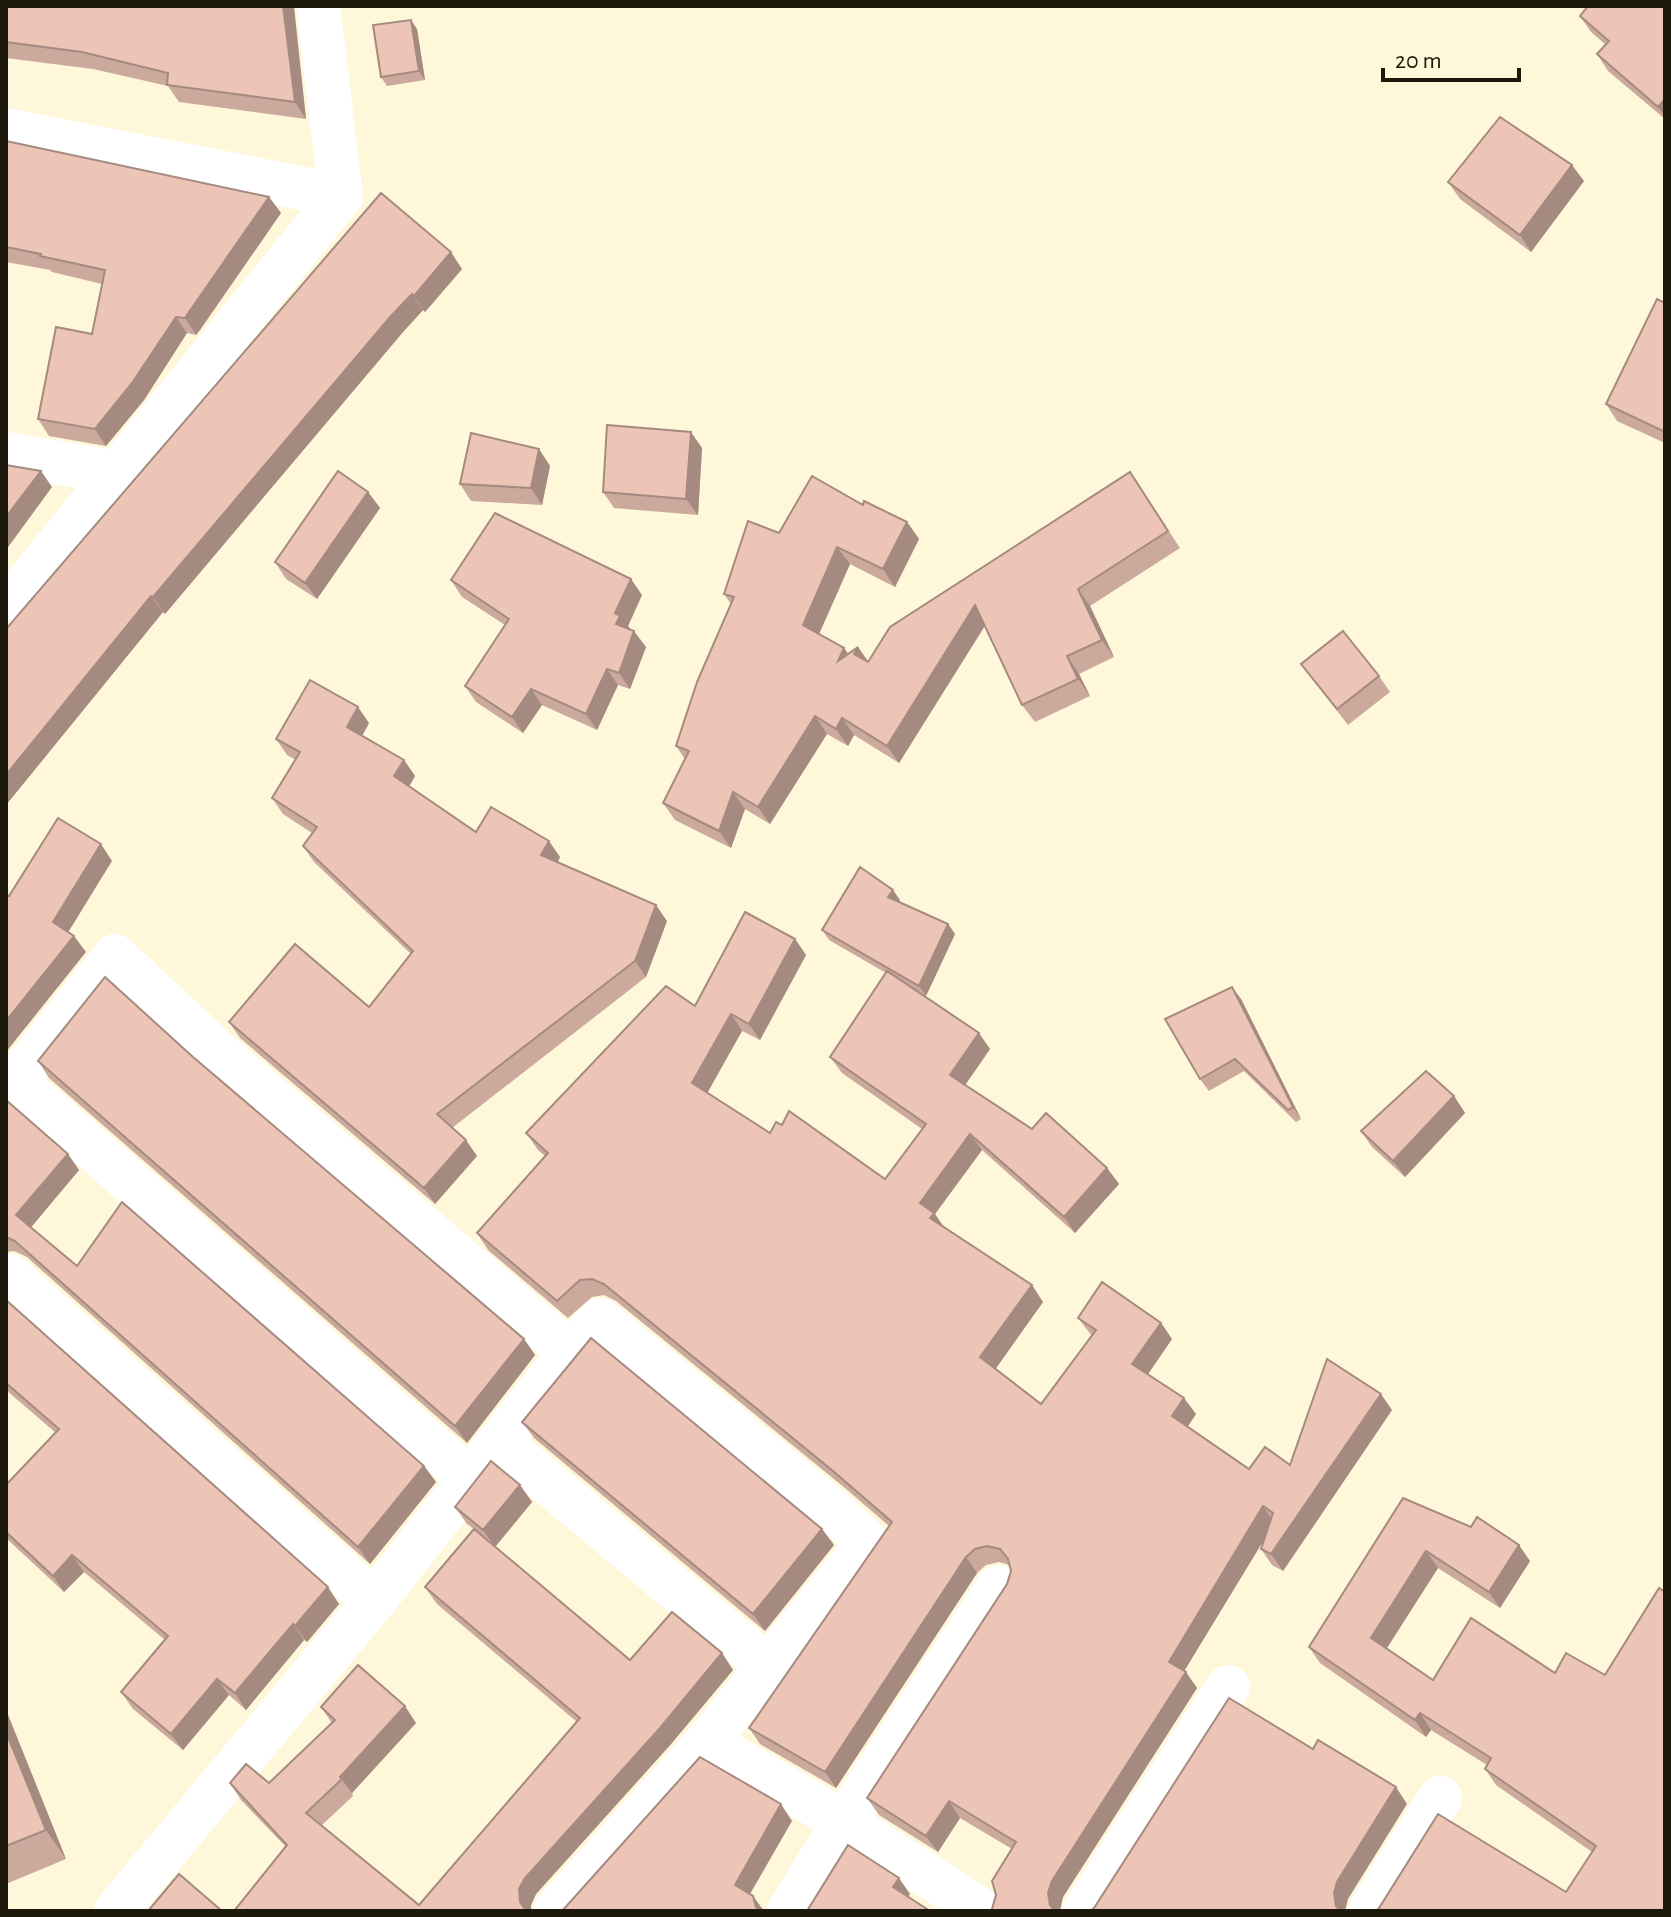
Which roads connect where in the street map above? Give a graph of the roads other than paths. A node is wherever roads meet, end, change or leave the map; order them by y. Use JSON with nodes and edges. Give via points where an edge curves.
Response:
{"nodes":[{"id":1,"x":318,"y":6,"type":"edge"},
{"id":2,"x":6,"y":130,"type":"edge"},
{"id":3,"x":341,"y":196,"type":"junction"},
{"id":4,"x":6,"y":454,"type":"edge"},
{"id":5,"x":118,"y":473,"type":"junction"},
{"id":6,"x":6,"y":609,"type":"edge"},
{"id":7,"x":6,"y":1281,"type":"edge"},
{"id":8,"x":570,"y":1352,"type":"junction"},
{"id":9,"x":499,"y":1442,"type":"junction"},
{"id":10,"x":470,"y":1479,"type":"junction"},
{"id":11,"x":998,"y":1587,"type":"dead end"},
{"id":12,"x":374,"y":1601,"type":"junction"},
{"id":13,"x":769,"y":1667,"type":"junction"},
{"id":14,"x":1228,"y":1687,"type":"dead end"},
{"id":15,"x":707,"y":1742,"type":"junction"},
{"id":16,"x":1440,"y":1798,"type":"dead end"},
{"id":17,"x":844,"y":1822,"type":"junction"},
{"id":18,"x":116,"y":1911,"type":"edge"},
{"id":19,"x":555,"y":1911,"type":"edge"},
{"id":20,"x":789,"y":1911,"type":"edge"},
{"id":21,"x":983,"y":1911,"type":"edge"},
{"id":22,"x":1084,"y":1911,"type":"edge"},
{"id":23,"x":1370,"y":1911,"type":"edge"}],
"edges":[{"from":1,"to":3,"type":"street"},
{"from":2,"to":3,"type":"street"},
{"from":3,"to":5,"type":"street"},
{"from":4,"to":5,"type":"street"},
{"from":5,"to":6,"type":"street"},
{"from":7,"to":12,"type":"street","via":[[10,1276]]},
{"from":8,"to":9,"type":"street"},
{"from":8,"to":10,"type":"street","via":[[221,1055],[115,956],[15,1081]]},
{"from":8,"to":13,"type":"street","via":[[600,1320],[868,1543]]},
{"from":9,"to":10,"type":"street"},
{"from":9,"to":13,"type":"street"},
{"from":10,"to":12,"type":"street"},
{"from":11,"to":17,"type":"street"},
{"from":12,"to":18,"type":"street"},
{"from":13,"to":15,"type":"street"},
{"from":14,"to":22,"type":"street"},
{"from":15,"to":17,"type":"street"},
{"from":15,"to":19,"type":"street"},
{"from":16,"to":23,"type":"street"},
{"from":17,"to":20,"type":"street"},
{"from":17,"to":21,"type":"street"}]}
